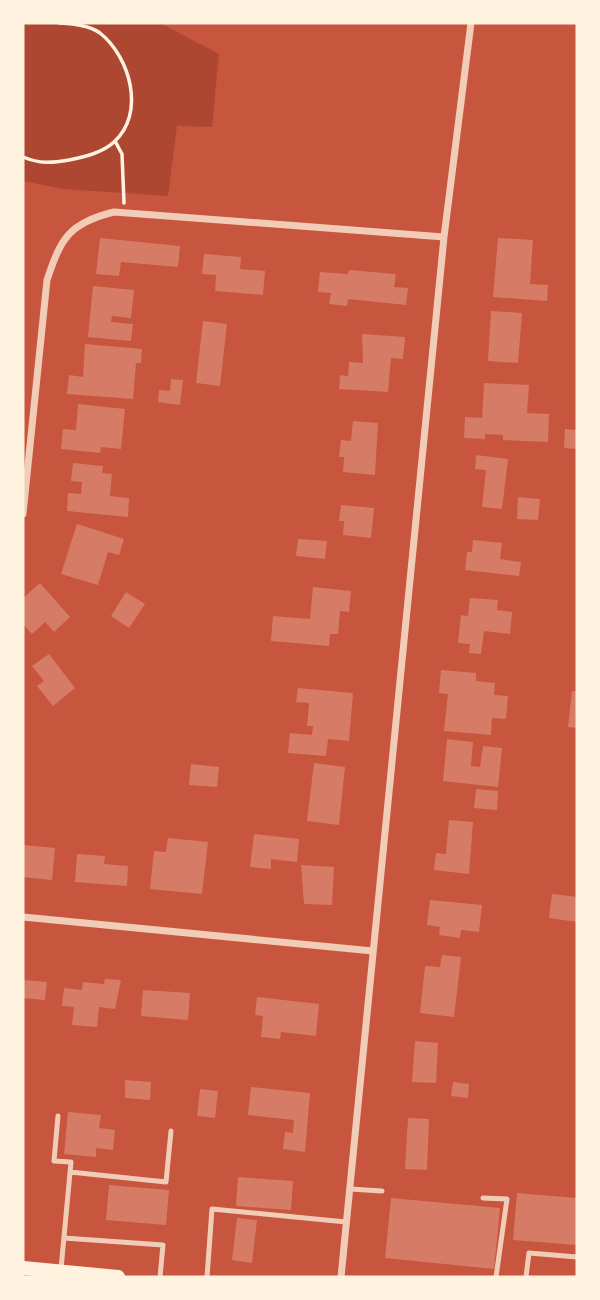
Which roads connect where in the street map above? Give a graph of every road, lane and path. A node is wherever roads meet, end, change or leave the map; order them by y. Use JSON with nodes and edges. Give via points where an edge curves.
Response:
{"nodes":[{"id":1,"x":59,"y":23,"type":"edge"},
{"id":2,"x":471,"y":23,"type":"edge"},
{"id":3,"x":115,"y":141,"type":"junction"},
{"id":4,"x":23,"y":157,"type":"edge"},
{"id":5,"x":124,"y":212,"type":"junction"},
{"id":6,"x":444,"y":237,"type":"junction"},
{"id":7,"x":23,"y":514,"type":"edge"},
{"id":8,"x":23,"y":917,"type":"edge"},
{"id":9,"x":373,"y":951,"type":"junction"},
{"id":10,"x":58,"y":1116,"type":"dead end"},
{"id":11,"x":171,"y":1131,"type":"dead end"},
{"id":12,"x":70,"y":1172,"type":"junction"},
{"id":13,"x":350,"y":1189,"type":"junction"},
{"id":14,"x":382,"y":1191,"type":"dead end"},
{"id":15,"x":483,"y":1198,"type":"dead end"},
{"id":16,"x":346,"y":1222,"type":"junction"},
{"id":17,"x":64,"y":1238,"type":"junction"},
{"id":18,"x":577,"y":1257,"type":"edge"},
{"id":19,"x":23,"y":1269,"type":"edge"},
{"id":20,"x":61,"y":1272,"type":"junction"},
{"id":21,"x":118,"y":1277,"type":"edge"},
{"id":22,"x":160,"y":1277,"type":"edge"},
{"id":23,"x":207,"y":1277,"type":"edge"},
{"id":24,"x":342,"y":1277,"type":"edge"},
{"id":25,"x":496,"y":1277,"type":"edge"},
{"id":26,"x":526,"y":1277,"type":"edge"}],
"edges":[{"from":1,"to":3,"type":"path","via":[[98,32],[126,65],[132,91],[129,113]]},
{"from":2,"to":6,"type":"street"},
{"from":3,"to":4,"type":"path","via":[[102,150],[63,161],[43,164]]},
{"from":3,"to":5,"type":"path","via":[[121,154]]},
{"from":5,"to":6,"type":"street"},
{"from":5,"to":7,"type":"street","via":[[90,218],[69,231],[47,280]]},
{"from":6,"to":9,"type":"street"},
{"from":8,"to":9,"type":"street"},
{"from":9,"to":13,"type":"street"},
{"from":10,"to":12,"type":"lane","via":[[54,1161],[71,1162]]},
{"from":11,"to":12,"type":"lane","via":[[166,1182]]},
{"from":12,"to":17,"type":"lane"},
{"from":13,"to":14,"type":"lane"},
{"from":13,"to":16,"type":"street"},
{"from":15,"to":25,"type":"lane","via":[[507,1199]]},
{"from":16,"to":23,"type":"lane","via":[[212,1209]]},
{"from":16,"to":24,"type":"street"},
{"from":17,"to":20,"type":"lane"},
{"from":17,"to":22,"type":"lane","via":[[163,1245]]},
{"from":18,"to":26,"type":"lane","via":[[529,1253]]},
{"from":19,"to":20,"type":"main road"},
{"from":20,"to":21,"type":"main road"}]}
